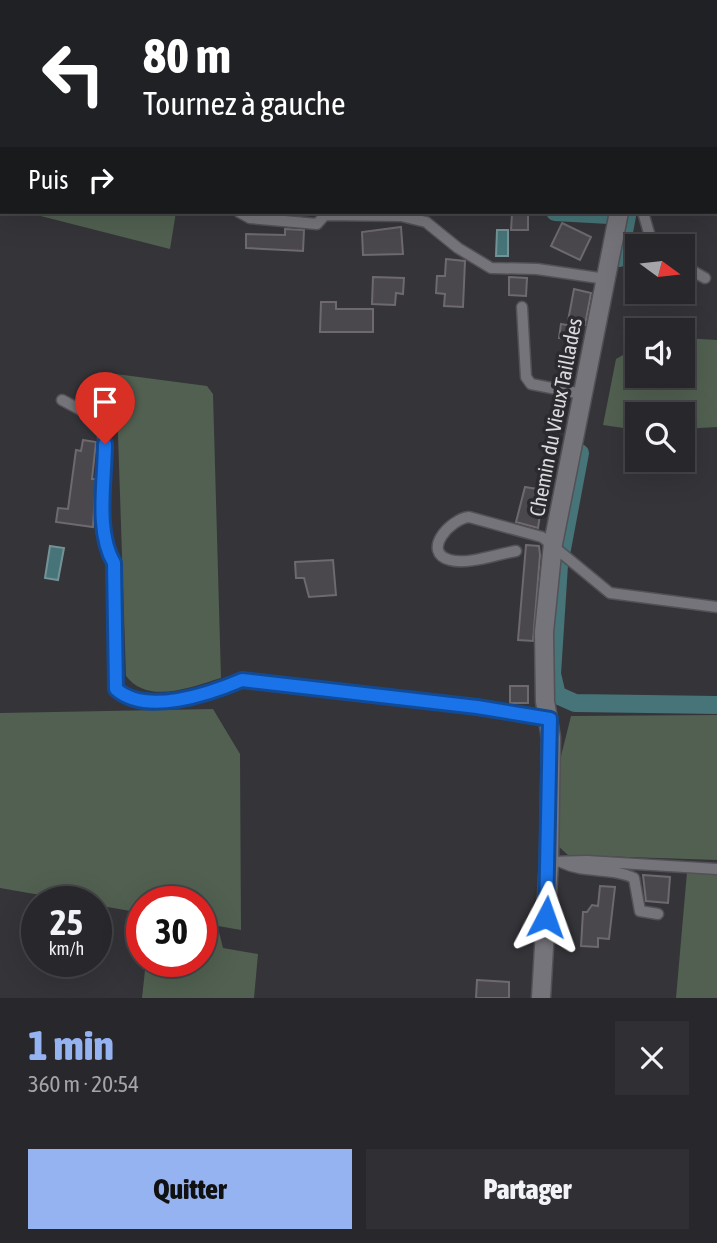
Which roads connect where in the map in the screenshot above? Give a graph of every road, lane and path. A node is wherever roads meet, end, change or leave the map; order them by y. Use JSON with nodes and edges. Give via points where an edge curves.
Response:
{"nodes":[{"id":1,"x":243,"y":214,"type":"edge"},
{"id":2,"x":619,"y":214,"type":"edge"},
{"id":3,"x":644,"y":214,"type":"edge"},
{"id":4,"x":649,"y":234,"type":"edge"},
{"id":5,"x":695,"y":272,"type":"edge"},
{"id":6,"x":705,"y":278,"type":"dead end"},
{"id":7,"x":606,"y":279,"type":"junction"},
{"id":8,"x":522,"y":307,"type":"dead end"},
{"id":9,"x":582,"y":394,"type":"junction"},
{"id":10,"x":62,"y":400,"type":"dead end"},
{"id":11,"x":553,"y":544,"type":"junction"},
{"id":12,"x":516,"y":551,"type":"dead end"},
{"id":13,"x":717,"y":607,"type":"edge"},
{"id":14,"x":550,"y":719,"type":"junction"},
{"id":15,"x":555,"y":862,"type":"junction"},
{"id":16,"x":717,"y":869,"type":"edge"},
{"id":17,"x":658,"y":914,"type":"dead end"},
{"id":18,"x":541,"y":998,"type":"edge"}],
"edges":[{"from":1,"to":7,"type":"lane","via":[[317,224],[326,215],[401,216],[426,222],[491,268]]},
{"from":2,"to":7,"type":"street","name":"Chemin du Vieux Taillades"},
{"from":3,"to":4,"type":"lane"},
{"from":5,"to":6,"type":"lane"},
{"from":7,"to":9,"type":"street","name":"Chemin du Vieux Taillades"},
{"from":8,"to":9,"type":"lane","via":[[526,377],[531,384]]},
{"from":9,"to":11,"type":"street","name":"Chemin du Vieux Taillades"},
{"from":10,"to":14,"type":"lane","via":[[102,421],[106,540],[114,563],[116,689],[125,697],[180,700],[242,680]]},
{"from":11,"to":12,"type":"lane","via":[[469,517],[451,523],[438,544],[439,553],[456,562]]},
{"from":11,"to":13,"type":"lane","via":[[610,593]]},
{"from":11,"to":14,"type":"street","name":"Chemin du Vieux Taillades","via":[[544,632],[545,701]]},
{"from":14,"to":15,"type":"street","name":"Chemin du Vieux Taillades"},
{"from":15,"to":16,"type":"lane"},
{"from":15,"to":17,"type":"lane","via":[[634,878],[640,911]]},
{"from":15,"to":18,"type":"street","name":"Chemin du Vieux Taillades"}]}
